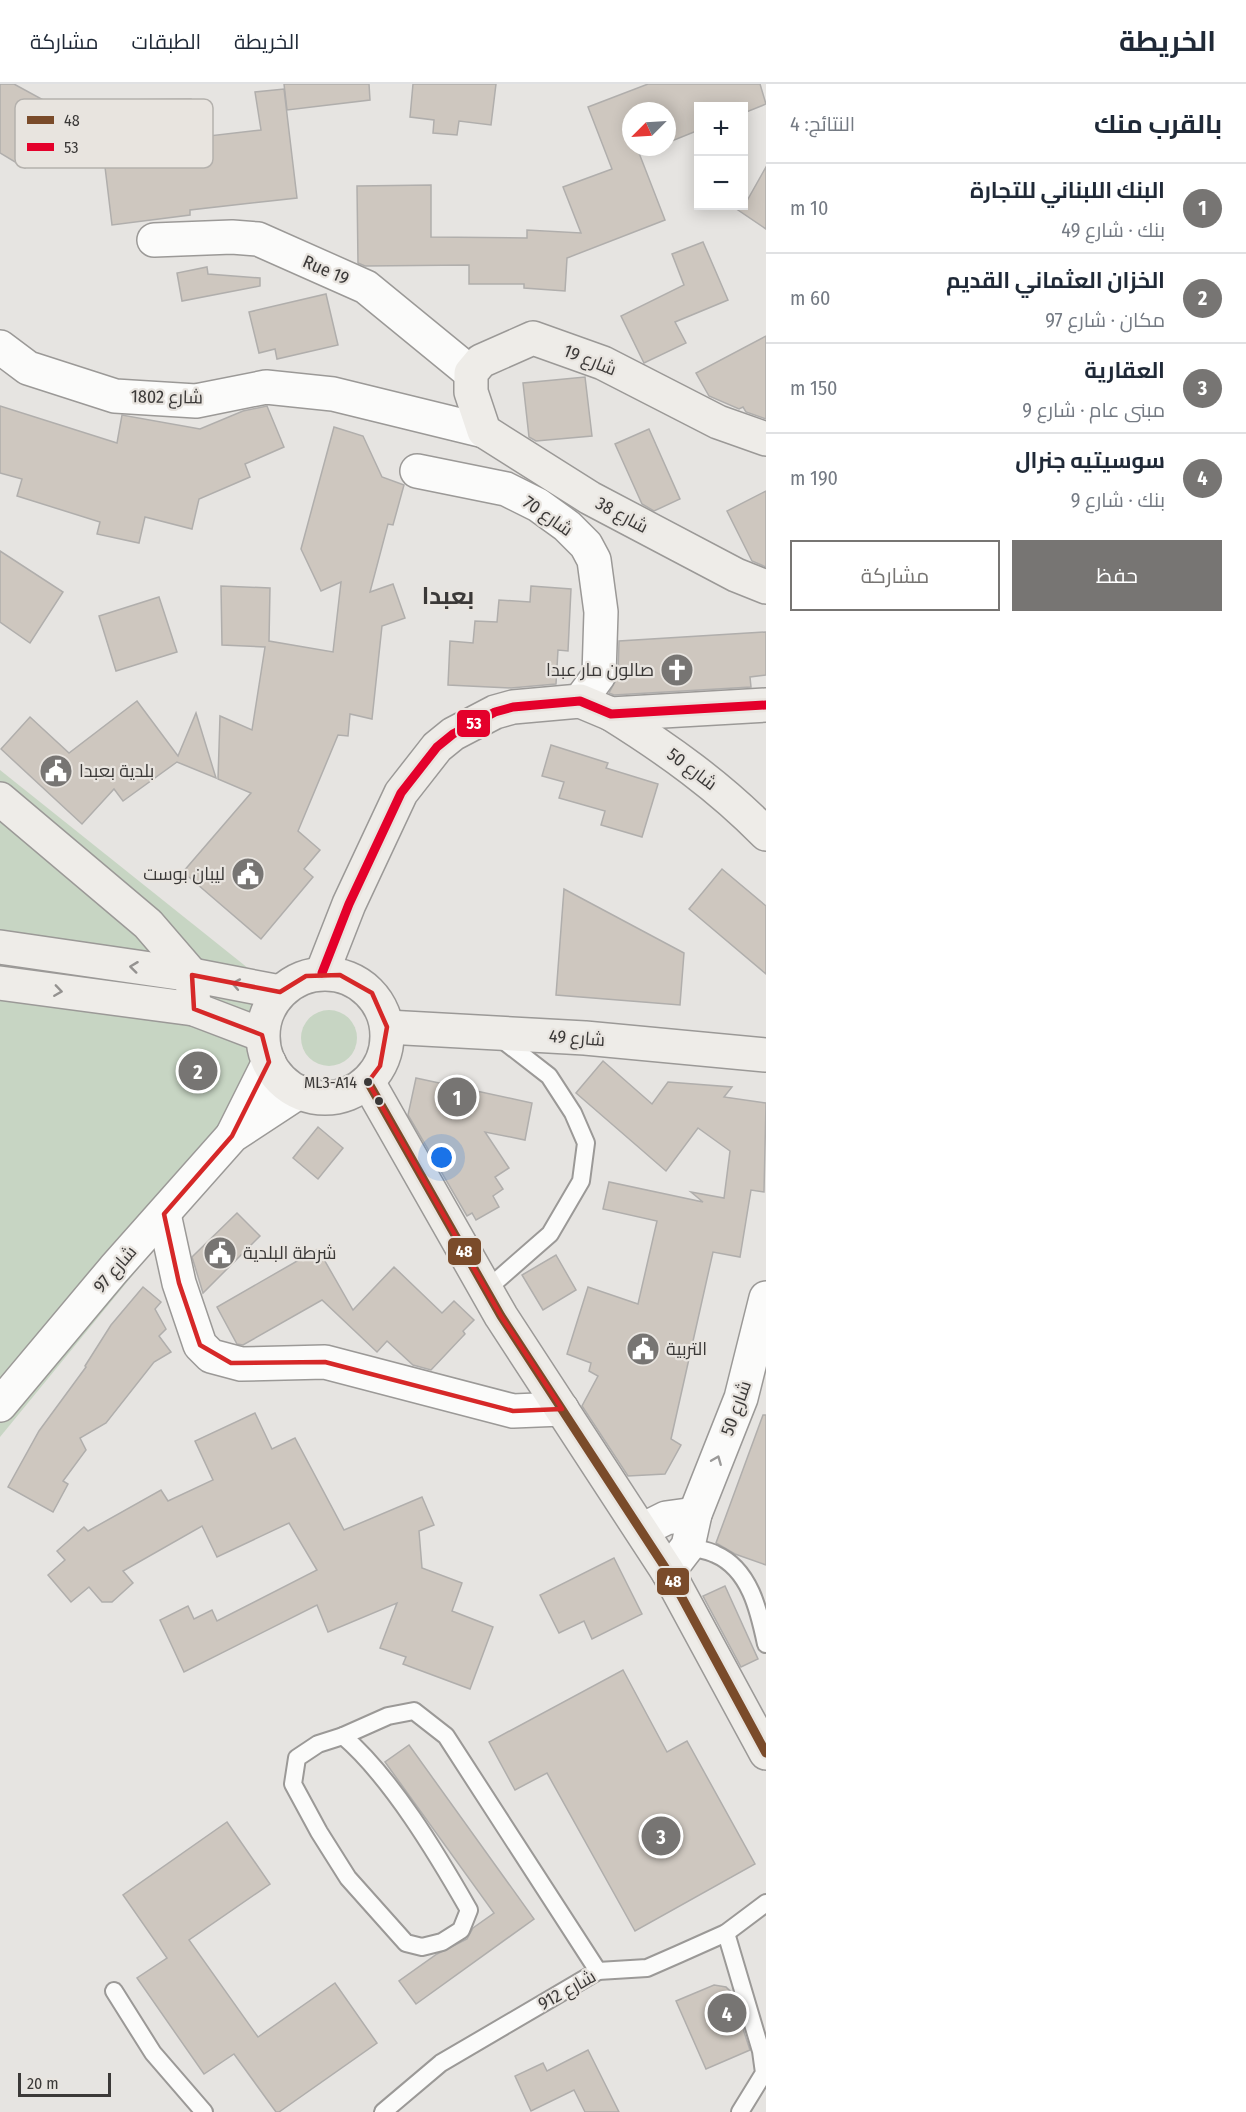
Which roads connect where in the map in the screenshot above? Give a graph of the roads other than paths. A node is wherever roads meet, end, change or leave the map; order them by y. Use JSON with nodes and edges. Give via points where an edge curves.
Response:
{"nodes":[{"id":1,"x":154,"y":240,"type":"dead end"},
{"id":2,"x":0,"y":347,"type":"edge"},
{"id":3,"x":471,"y":373,"type":"junction"},
{"id":4,"x":484,"y":431,"type":"junction"},
{"id":5,"x":766,"y":439,"type":"edge"},
{"id":6,"x":417,"y":471,"type":"dead end"},
{"id":7,"x":766,"y":587,"type":"edge"},
{"id":8,"x":579,"y":702,"type":"junction"},
{"id":9,"x":766,"y":705,"type":"edge"},
{"id":10,"x":611,"y":714,"type":"junction"},
{"id":11,"x":0,"y":799,"type":"edge"},
{"id":12,"x":766,"y":834,"type":"edge"},
{"id":13,"x":0,"y":947,"type":"edge"},
{"id":14,"x":322,"y":973,"type":"junction"},
{"id":15,"x":192,"y":975,"type":"junction"},
{"id":16,"x":0,"y":983,"type":"edge"},
{"id":17,"x":280,"y":992,"type":"junction"},
{"id":18,"x":194,"y":1010,"type":"junction"},
{"id":19,"x":387,"y":1027,"type":"junction"},
{"id":20,"x":492,"y":1033,"type":"junction"},
{"id":21,"x":266,"y":1048,"type":"junction"},
{"id":22,"x":766,"y":1055,"type":"edge"},
{"id":23,"x":368,"y":1082,"type":"junction"},
{"id":24,"x":299,"y":1092,"type":"junction"},
{"id":25,"x":232,"y":1136,"type":"junction"},
{"id":26,"x":164,"y":1214,"type":"junction"},
{"id":27,"x":486,"y":1290,"type":"junction"},
{"id":28,"x":766,"y":1298,"type":"edge"},
{"id":29,"x":0,"y":1405,"type":"edge"},
{"id":30,"x":562,"y":1409,"type":"junction"},
{"id":31,"x":695,"y":1514,"type":"junction"},
{"id":32,"x":642,"y":1530,"type":"junction"},
{"id":33,"x":688,"y":1546,"type":"junction"},
{"id":34,"x":668,"y":1572,"type":"junction"},
{"id":35,"x":766,"y":1644,"type":"edge"},
{"id":36,"x":343,"y":1736,"type":"junction"},
{"id":37,"x":766,"y":1753,"type":"edge"},
{"id":38,"x":766,"y":1903,"type":"edge"},
{"id":39,"x":726,"y":1934,"type":"junction"},
{"id":40,"x":598,"y":1971,"type":"junction"},
{"id":41,"x":114,"y":1991,"type":"dead end"},
{"id":42,"x":204,"y":2112,"type":"edge"},
{"id":43,"x":383,"y":2112,"type":"edge"},
{"id":44,"x":740,"y":2112,"type":"edge"}],
"edges":[{"from":1,"to":3,"type":"street","name":"Rue 19","via":[[258,238],[366,287]]},
{"from":2,"to":4,"type":"street","name":"شارع 1802","via":[[28,368],[115,396],[196,401],[266,387],[333,394]]},
{"from":3,"to":4,"type":"main road","via":[[471,392]]},
{"from":3,"to":5,"type":"main road","name":"شارع 19","via":[[481,361],[533,338],[603,363],[718,422]]},
{"from":4,"to":7,"type":"main road","name":"شارع 38","via":[[590,498]]},
{"from":6,"to":8,"type":"street","name":"شارع 70","via":[[506,489],[538,505],[586,545],[594,560],[601,612],[599,675]]},
{"from":8,"to":10,"type":"main road"},
{"from":8,"to":14,"type":"main road","via":[[495,712],[437,747],[401,794],[349,904]]},
{"from":9,"to":10,"type":"main road"},
{"from":10,"to":12,"type":"main road","name":"شارع 50","via":[[701,775]]},
{"from":11,"to":15,"type":"main road","via":[[148,924]]},
{"from":15,"to":13,"type":"main road","one_way":true},
{"from":14,"to":17,"type":"main road","via":[[306,976]]},
{"from":14,"to":19,"type":"main road","via":[[340,975],[372,993]]},
{"from":17,"to":15,"type":"main road","one_way":true},
{"from":15,"to":18,"type":"main road"},
{"from":16,"to":18,"type":"main road","one_way":true},
{"from":17,"to":21,"type":"main road","via":[[264,1020]]},
{"from":18,"to":21,"type":"main road"},
{"from":19,"to":20,"type":"main road","name":"شارع 49"},
{"from":19,"to":23,"type":"main road","via":[[387,1047]]},
{"from":20,"to":22,"type":"main road","name":"شارع 49"},
{"from":20,"to":27,"type":"lane","via":[[549,1076],[573,1113],[586,1143],[581,1181],[550,1234]]},
{"from":21,"to":24,"type":"main road","via":[[274,1072]]},
{"from":21,"to":25,"type":"street","name":"شارع 97"},
{"from":23,"to":24,"type":"main road","via":[[337,1097],[320,1098]]},
{"from":23,"to":27,"type":"main road"},
{"from":24,"to":25,"type":"street","name":"شارع 97"},
{"from":25,"to":26,"type":"street","name":"شارع 97"},
{"from":26,"to":29,"type":"street","name":"شارع 97"},
{"from":26,"to":30,"type":"street","via":[[179,1283],[200,1345],[211,1356],[241,1364],[325,1362],[513,1411]]},
{"from":27,"to":30,"type":"main road"},
{"from":31,"to":28,"type":"street","name":"شارع 50","one_way":true,"via":[[741,1398]]},
{"from":30,"to":32,"type":"main road"},
{"from":31,"to":32,"type":"street","via":[[666,1518]]},
{"from":31,"to":33,"type":"street","name":"شارع 50"},
{"from":32,"to":34,"type":"main road"},
{"from":33,"to":34,"type":"street","name":"شارع 50"},
{"from":33,"to":35,"type":"lane","via":[[717,1554],[740,1574],[760,1610]]},
{"from":34,"to":37,"type":"main road"},
{"from":36,"to":36,"type":"lane","via":[[364,1754],[440,1858],[469,1910],[461,1930],[442,1942],[422,1947],[406,1943],[348,1878],[293,1784],[297,1758],[318,1744]]},
{"from":36,"to":40,"type":"lane","via":[[388,1716],[414,1712],[446,1736]]},
{"from":38,"to":39,"type":"lane","name":"شارع 912"},
{"from":39,"to":40,"type":"lane","name":"شارع 912","via":[[646,1968]]},
{"from":39,"to":44,"type":"lane","via":[[764,2073]]},
{"from":40,"to":43,"type":"lane","name":"شارع 912","via":[[441,2063]]},
{"from":41,"to":42,"type":"lane","via":[[153,2052]]}]}
